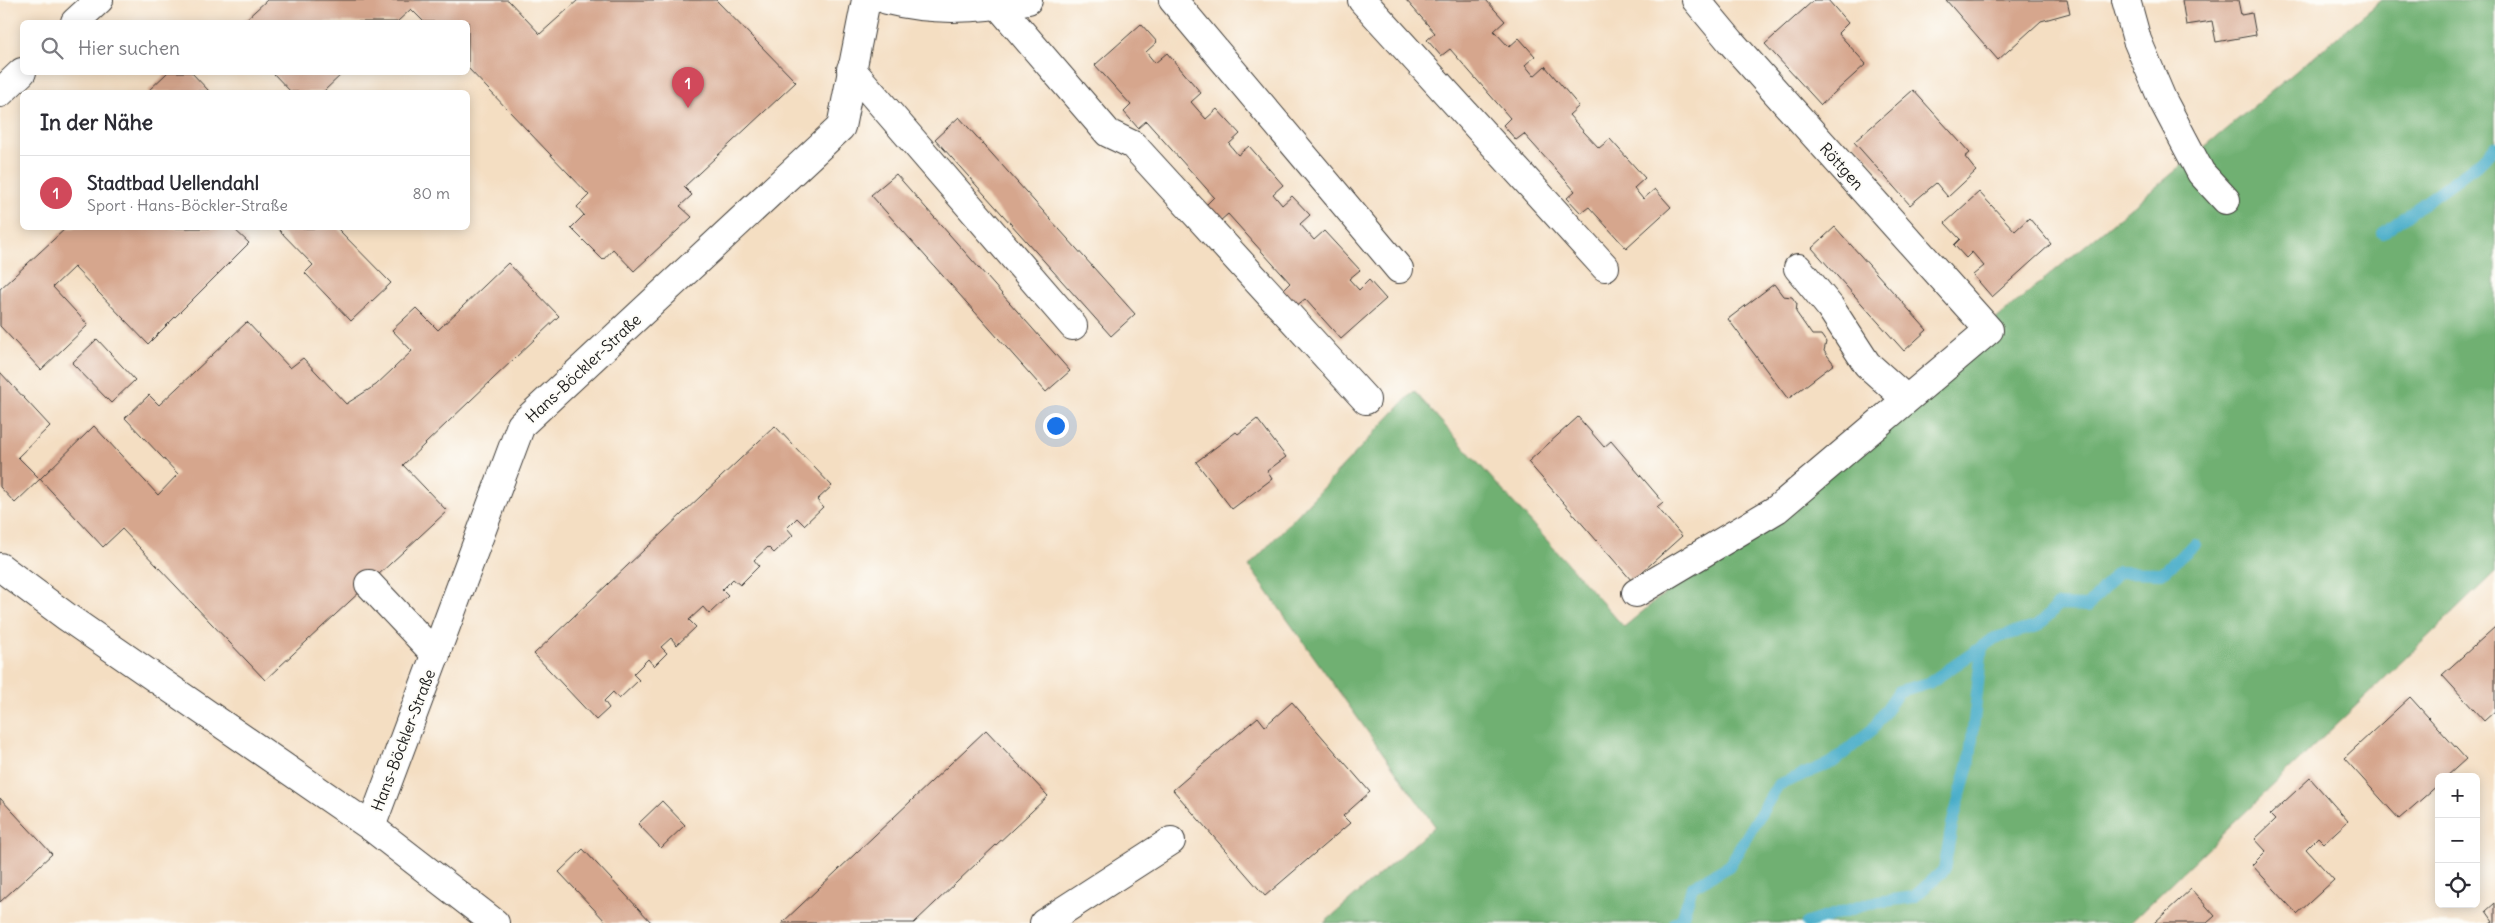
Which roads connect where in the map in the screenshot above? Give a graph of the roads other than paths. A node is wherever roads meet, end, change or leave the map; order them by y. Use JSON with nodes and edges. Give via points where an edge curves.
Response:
{"nodes":[{"id":1,"x":99,"y":0,"type":"edge"},
{"id":2,"x":866,"y":0,"type":"edge"},
{"id":3,"x":887,"y":0,"type":"edge"},
{"id":4,"x":1028,"y":0,"type":"edge"},
{"id":5,"x":1173,"y":0,"type":"edge"},
{"id":6,"x":1362,"y":0,"type":"edge"},
{"id":7,"x":1696,"y":0,"type":"edge"},
{"id":8,"x":2126,"y":0,"type":"edge"},
{"id":9,"x":998,"y":6,"type":"junction"},
{"id":10,"x":77,"y":20,"type":"edge"},
{"id":11,"x":851,"y":70,"type":"junction"},
{"id":12,"x":20,"y":74,"type":"edge"},
{"id":13,"x":0,"y":94,"type":"edge"},
{"id":14,"x":2226,"y":200,"type":"dead end"},
{"id":15,"x":1605,"y":267,"type":"dead end"},
{"id":16,"x":1798,"y":268,"type":"dead end"},
{"id":17,"x":1399,"y":269,"type":"dead end"},
{"id":18,"x":1073,"y":326,"type":"dead end"},
{"id":19,"x":1906,"y":399,"type":"junction"},
{"id":20,"x":1366,"y":400,"type":"dead end"},
{"id":21,"x":0,"y":567,"type":"edge"},
{"id":22,"x":369,"y":584,"type":"dead end"},
{"id":23,"x":1636,"y":593,"type":"dead end"},
{"id":24,"x":436,"y":655,"type":"junction"},
{"id":25,"x":371,"y":827,"type":"junction"},
{"id":26,"x":1171,"y":841,"type":"dead end"},
{"id":27,"x":496,"y":923,"type":"edge"},
{"id":28,"x":1044,"y":923,"type":"edge"}],
"edges":[{"from":1,"to":10,"type":"street"},
{"from":2,"to":11,"type":"street","name":"Hans-Böckler-Straße"},
{"from":3,"to":9,"type":"street","via":[[947,9]]},
{"from":4,"to":9,"type":"street"},
{"from":5,"to":17,"type":"street"},
{"from":6,"to":15,"type":"street"},
{"from":7,"to":19,"type":"street","name":"Röttgen","via":[[1989,330]]},
{"from":8,"to":14,"type":"street","via":[[2137,40],[2162,99],[2200,174]]},
{"from":9,"to":20,"type":"street","via":[[1108,133],[1133,145]]},
{"from":11,"to":18,"type":"street"},
{"from":11,"to":24,"type":"street","name":"Hans-Böckler-Straße","via":[[841,127],[521,426]]},
{"from":12,"to":13,"type":"street"},
{"from":16,"to":19,"type":"street","via":[[1830,307],[1867,364]]},
{"from":19,"to":23,"type":"street","via":[[1777,509]]},
{"from":21,"to":25,"type":"street","name":"Hans-Böckler-Straße"},
{"from":22,"to":24,"type":"street"},
{"from":24,"to":25,"type":"street","name":"Hans-Böckler-Straße"},
{"from":25,"to":27,"type":"street","name":"Hans-Böckler-Straße"},
{"from":26,"to":28,"type":"street"}]}
